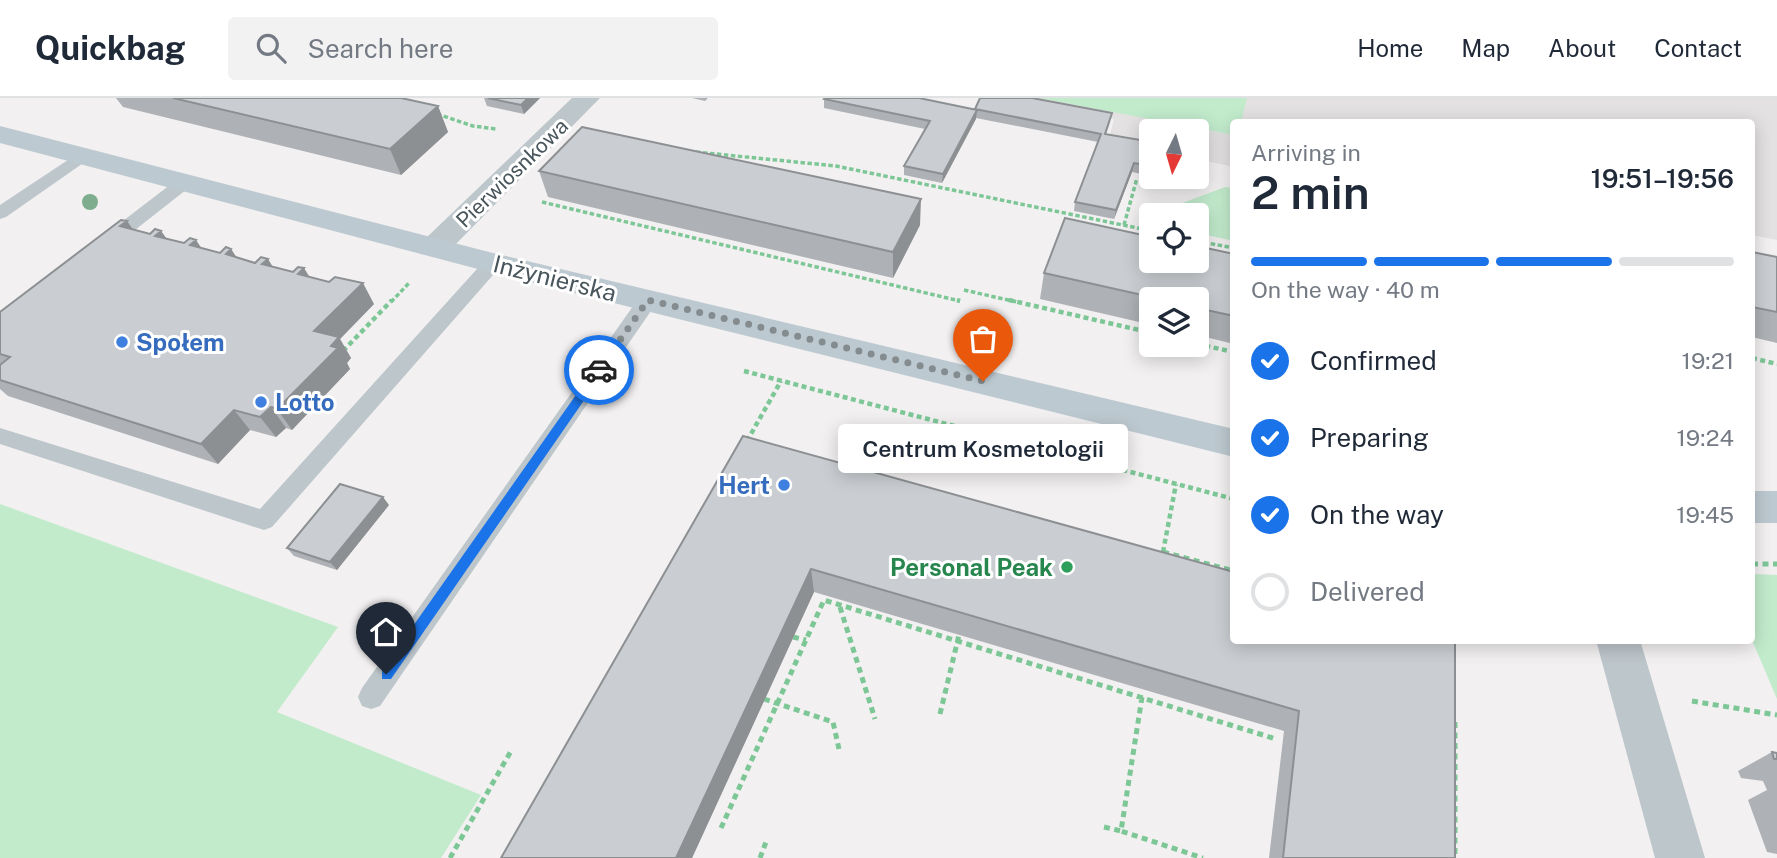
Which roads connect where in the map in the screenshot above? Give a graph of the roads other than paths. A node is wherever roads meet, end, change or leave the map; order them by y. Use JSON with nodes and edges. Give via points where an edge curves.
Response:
{"nodes":[{"id":1,"x":587,"y":98,"type":"edge"},
{"id":2,"x":0,"y":134,"type":"edge"},
{"id":3,"x":83,"y":155,"type":"junction"},
{"id":4,"x":185,"y":182,"type":"junction"},
{"id":5,"x":0,"y":213,"type":"edge"},
{"id":6,"x":85,"y":259,"type":"edge"},
{"id":7,"x":426,"y":261,"type":"junction"},
{"id":8,"x":493,"y":263,"type":"junction"},
{"id":9,"x":648,"y":300,"type":"junction"},
{"id":10,"x":0,"y":436,"type":"edge"},
{"id":11,"x":1230,"y":442,"type":"edge"},
{"id":12,"x":1755,"y":507,"type":"edge"},
{"id":13,"x":1777,"y":507,"type":"edge"},
{"id":14,"x":1619,"y":644,"type":"edge"},
{"id":15,"x":371,"y":697,"type":"dead end"},
{"id":16,"x":1680,"y":858,"type":"edge"}],
"edges":[{"from":1,"to":7,"type":"street","name":"Pierwiosnkowa"},
{"from":2,"to":3,"type":"street","name":"Inżynierska"},
{"from":3,"to":4,"type":"street","name":"Inżynierska"},
{"from":3,"to":5,"type":"lane"},
{"from":4,"to":6,"type":"lane"},
{"from":4,"to":7,"type":"street","name":"Inżynierska"},
{"from":7,"to":8,"type":"street","name":"Inżynierska"},
{"from":8,"to":9,"type":"street","name":"Inżynierska"},
{"from":8,"to":10,"type":"lane","via":[[264,520]]},
{"from":9,"to":11,"type":"street","name":"Inżynierska"},
{"from":9,"to":15,"type":"lane"},
{"from":12,"to":13,"type":"street"},
{"from":14,"to":16,"type":"street"}]}
